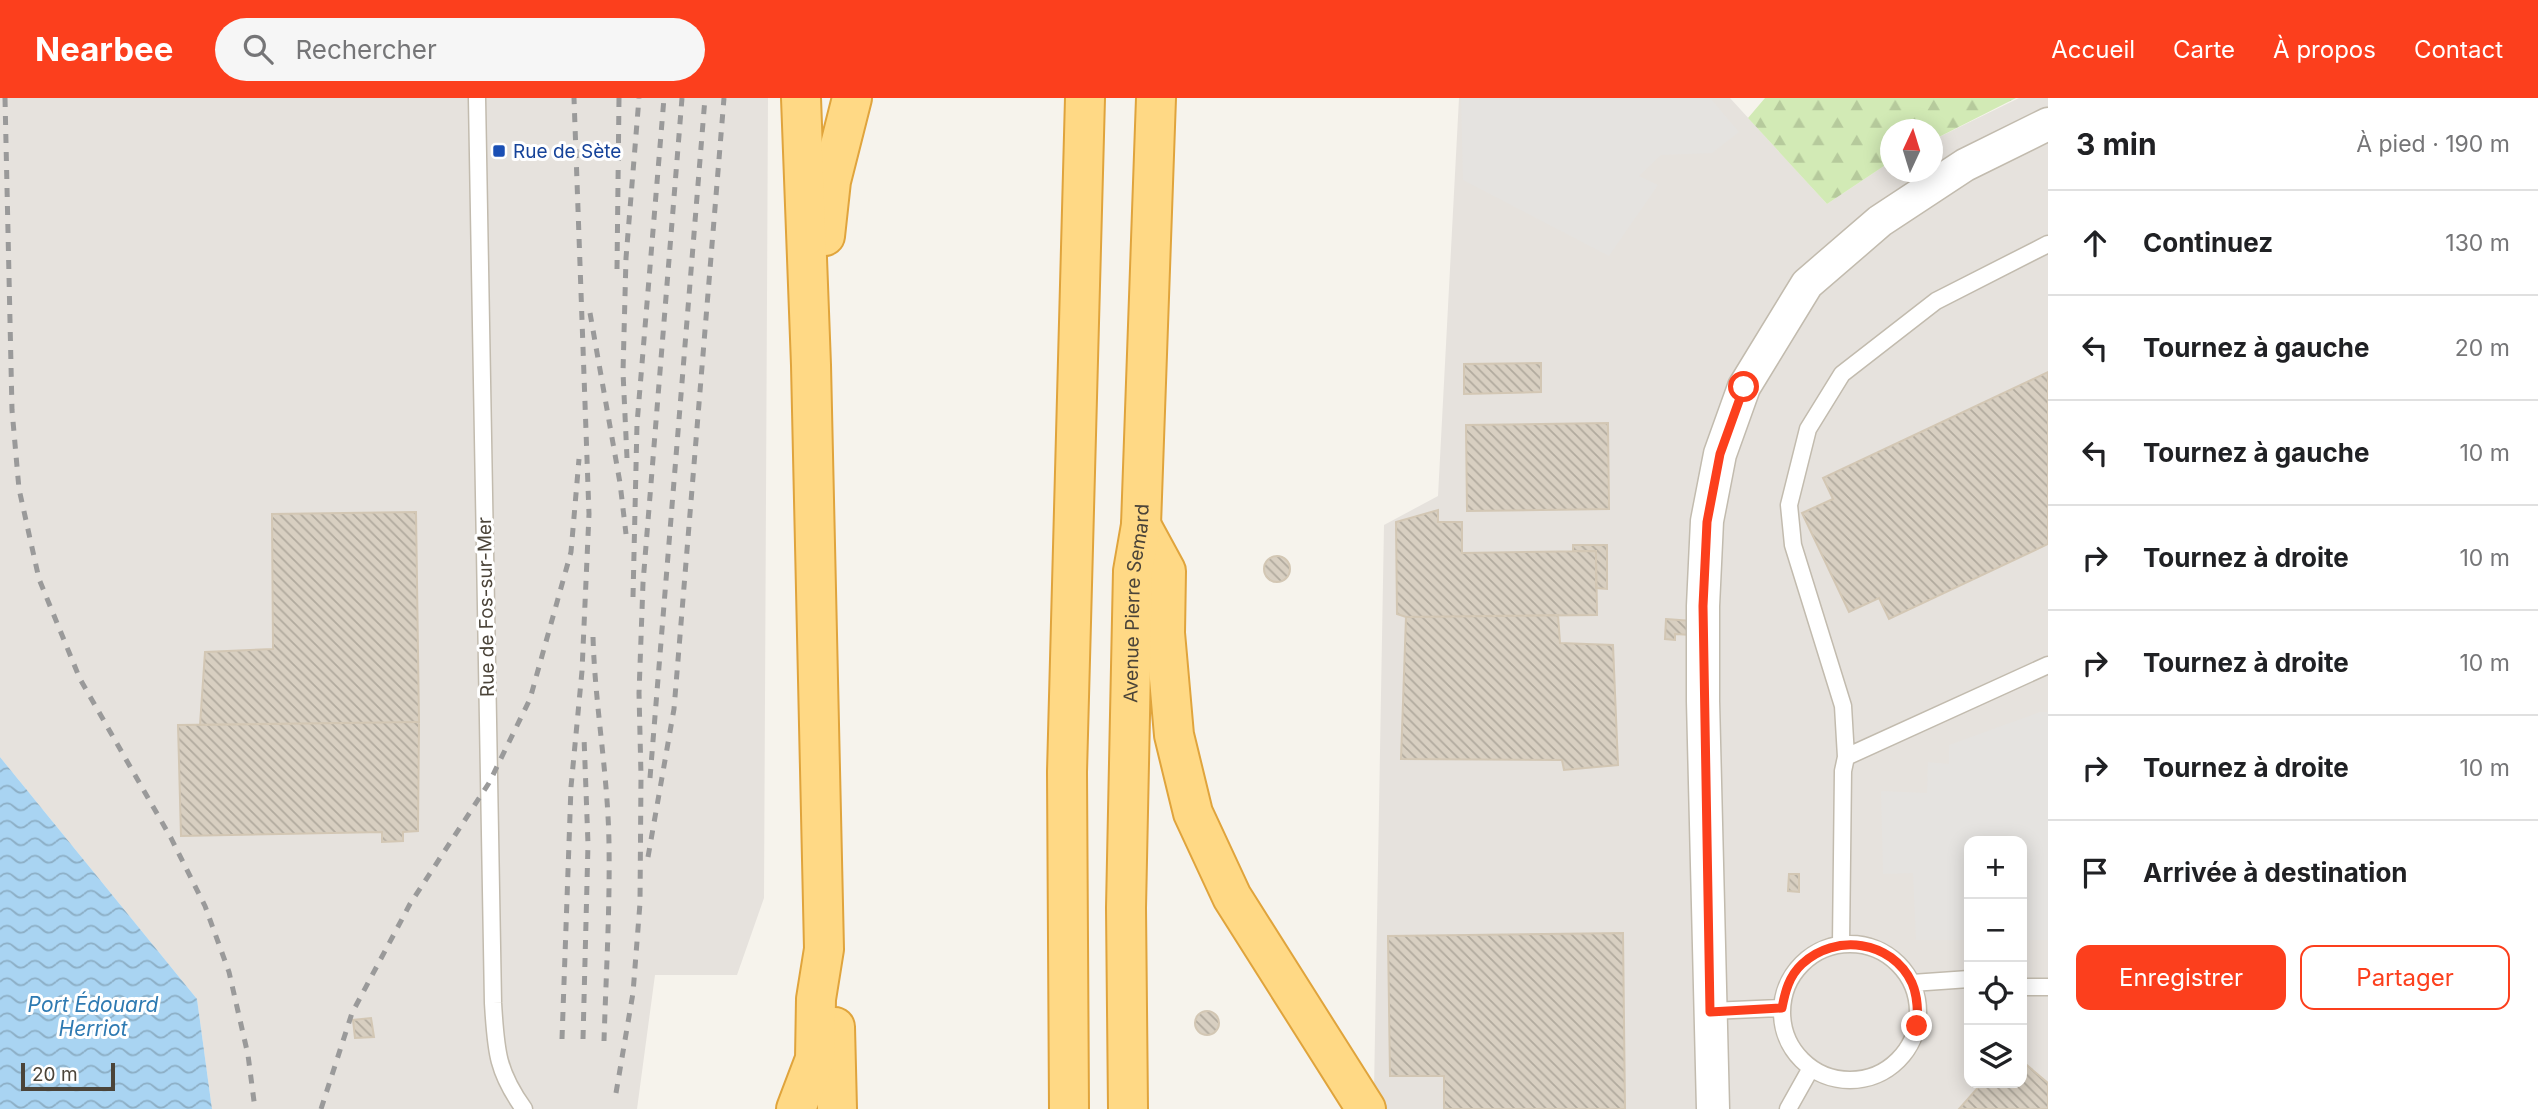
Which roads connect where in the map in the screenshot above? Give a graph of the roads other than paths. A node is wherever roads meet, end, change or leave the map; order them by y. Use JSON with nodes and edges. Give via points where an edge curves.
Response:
{"nodes":[{"id":1,"x":477,"y":98,"type":"edge"},
{"id":2,"x":800,"y":98,"type":"edge"},
{"id":3,"x":852,"y":98,"type":"edge"},
{"id":4,"x":1085,"y":98,"type":"edge"},
{"id":5,"x":1156,"y":98,"type":"edge"},
{"id":6,"x":2048,"y":124,"type":"edge"},
{"id":7,"x":2048,"y":244,"type":"edge"},
{"id":8,"x":811,"y":365,"type":"junction"},
{"id":9,"x":1141,"y":525,"type":"junction"},
{"id":10,"x":2048,"y":665,"type":"edge"},
{"id":11,"x":1846,"y":757,"type":"junction"},
{"id":12,"x":1841,"y":944,"type":"junction"},
{"id":13,"x":824,"y":949,"type":"junction"},
{"id":14,"x":1964,"y":979,"type":"edge"},
{"id":15,"x":1912,"y":983,"type":"junction"},
{"id":16,"x":2027,"y":987,"type":"edge"},
{"id":17,"x":2048,"y":987,"type":"edge"},
{"id":18,"x":1782,"y":1008,"type":"junction"},
{"id":19,"x":1710,"y":1012,"type":"junction"},
{"id":20,"x":1811,"y":1068,"type":"junction"},
{"id":21,"x":524,"y":1109,"type":"edge"},
{"id":22,"x":796,"y":1109,"type":"edge"},
{"id":23,"x":837,"y":1109,"type":"edge"},
{"id":24,"x":1069,"y":1109,"type":"edge"},
{"id":25,"x":1128,"y":1109,"type":"edge"},
{"id":26,"x":1366,"y":1109,"type":"edge"},
{"id":27,"x":1713,"y":1109,"type":"edge"},
{"id":28,"x":1788,"y":1109,"type":"edge"}],
"edges":[{"from":1,"to":21,"type":"lane","name":"Rue de Fos-sur-Mer","via":[[493,1003],[501,1073]]},
{"from":2,"to":8,"type":"highway"},
{"from":3,"to":8,"type":"highway","via":[[831,181]]},
{"from":4,"to":24,"type":"highway","via":[[1068,759]]},
{"from":5,"to":9,"type":"highway","name":"Avenue Pierre Semard"},
{"from":6,"to":19,"type":"street","via":[[1955,172],[1880,221],[1807,284],[1744,387],[1720,454],[1707,522],[1704,570]]},
{"from":7,"to":11,"type":"lane","via":[[1936,301],[1842,374],[1808,429],[1789,505],[1793,545],[1843,706]]},
{"from":8,"to":13,"type":"highway"},
{"from":9,"to":25,"type":"highway","name":"Avenue Pierre Semard","via":[[1133,571]]},
{"from":9,"to":26,"type":"highway","via":[[1166,571],[1166,645],[1174,735],[1193,813],[1231,897]]},
{"from":10,"to":11,"type":"lane"},
{"from":11,"to":12,"type":"lane"},
{"from":12,"to":15,"type":"lane","via":[[1883,952],[1900,965]]},
{"from":12,"to":18,"type":"lane","via":[[1800,965],[1787,985]]},
{"from":13,"to":22,"type":"highway","via":[[816,999],[815,1059]]},
{"from":13,"to":23,"type":"highway","via":[[834,1000]]},
{"from":14,"to":15,"type":"lane"},
{"from":15,"to":20,"type":"lane","via":[[1918,1004],[1917,1026],[1910,1046],[1896,1063],[1855,1080],[1832,1078]]},
{"from":16,"to":17,"type":"lane"},
{"from":18,"to":19,"type":"lane"},
{"from":18,"to":20,"type":"lane","via":[[1784,1030],[1794,1051]]},
{"from":19,"to":27,"type":"street"},
{"from":20,"to":28,"type":"lane"}]}
